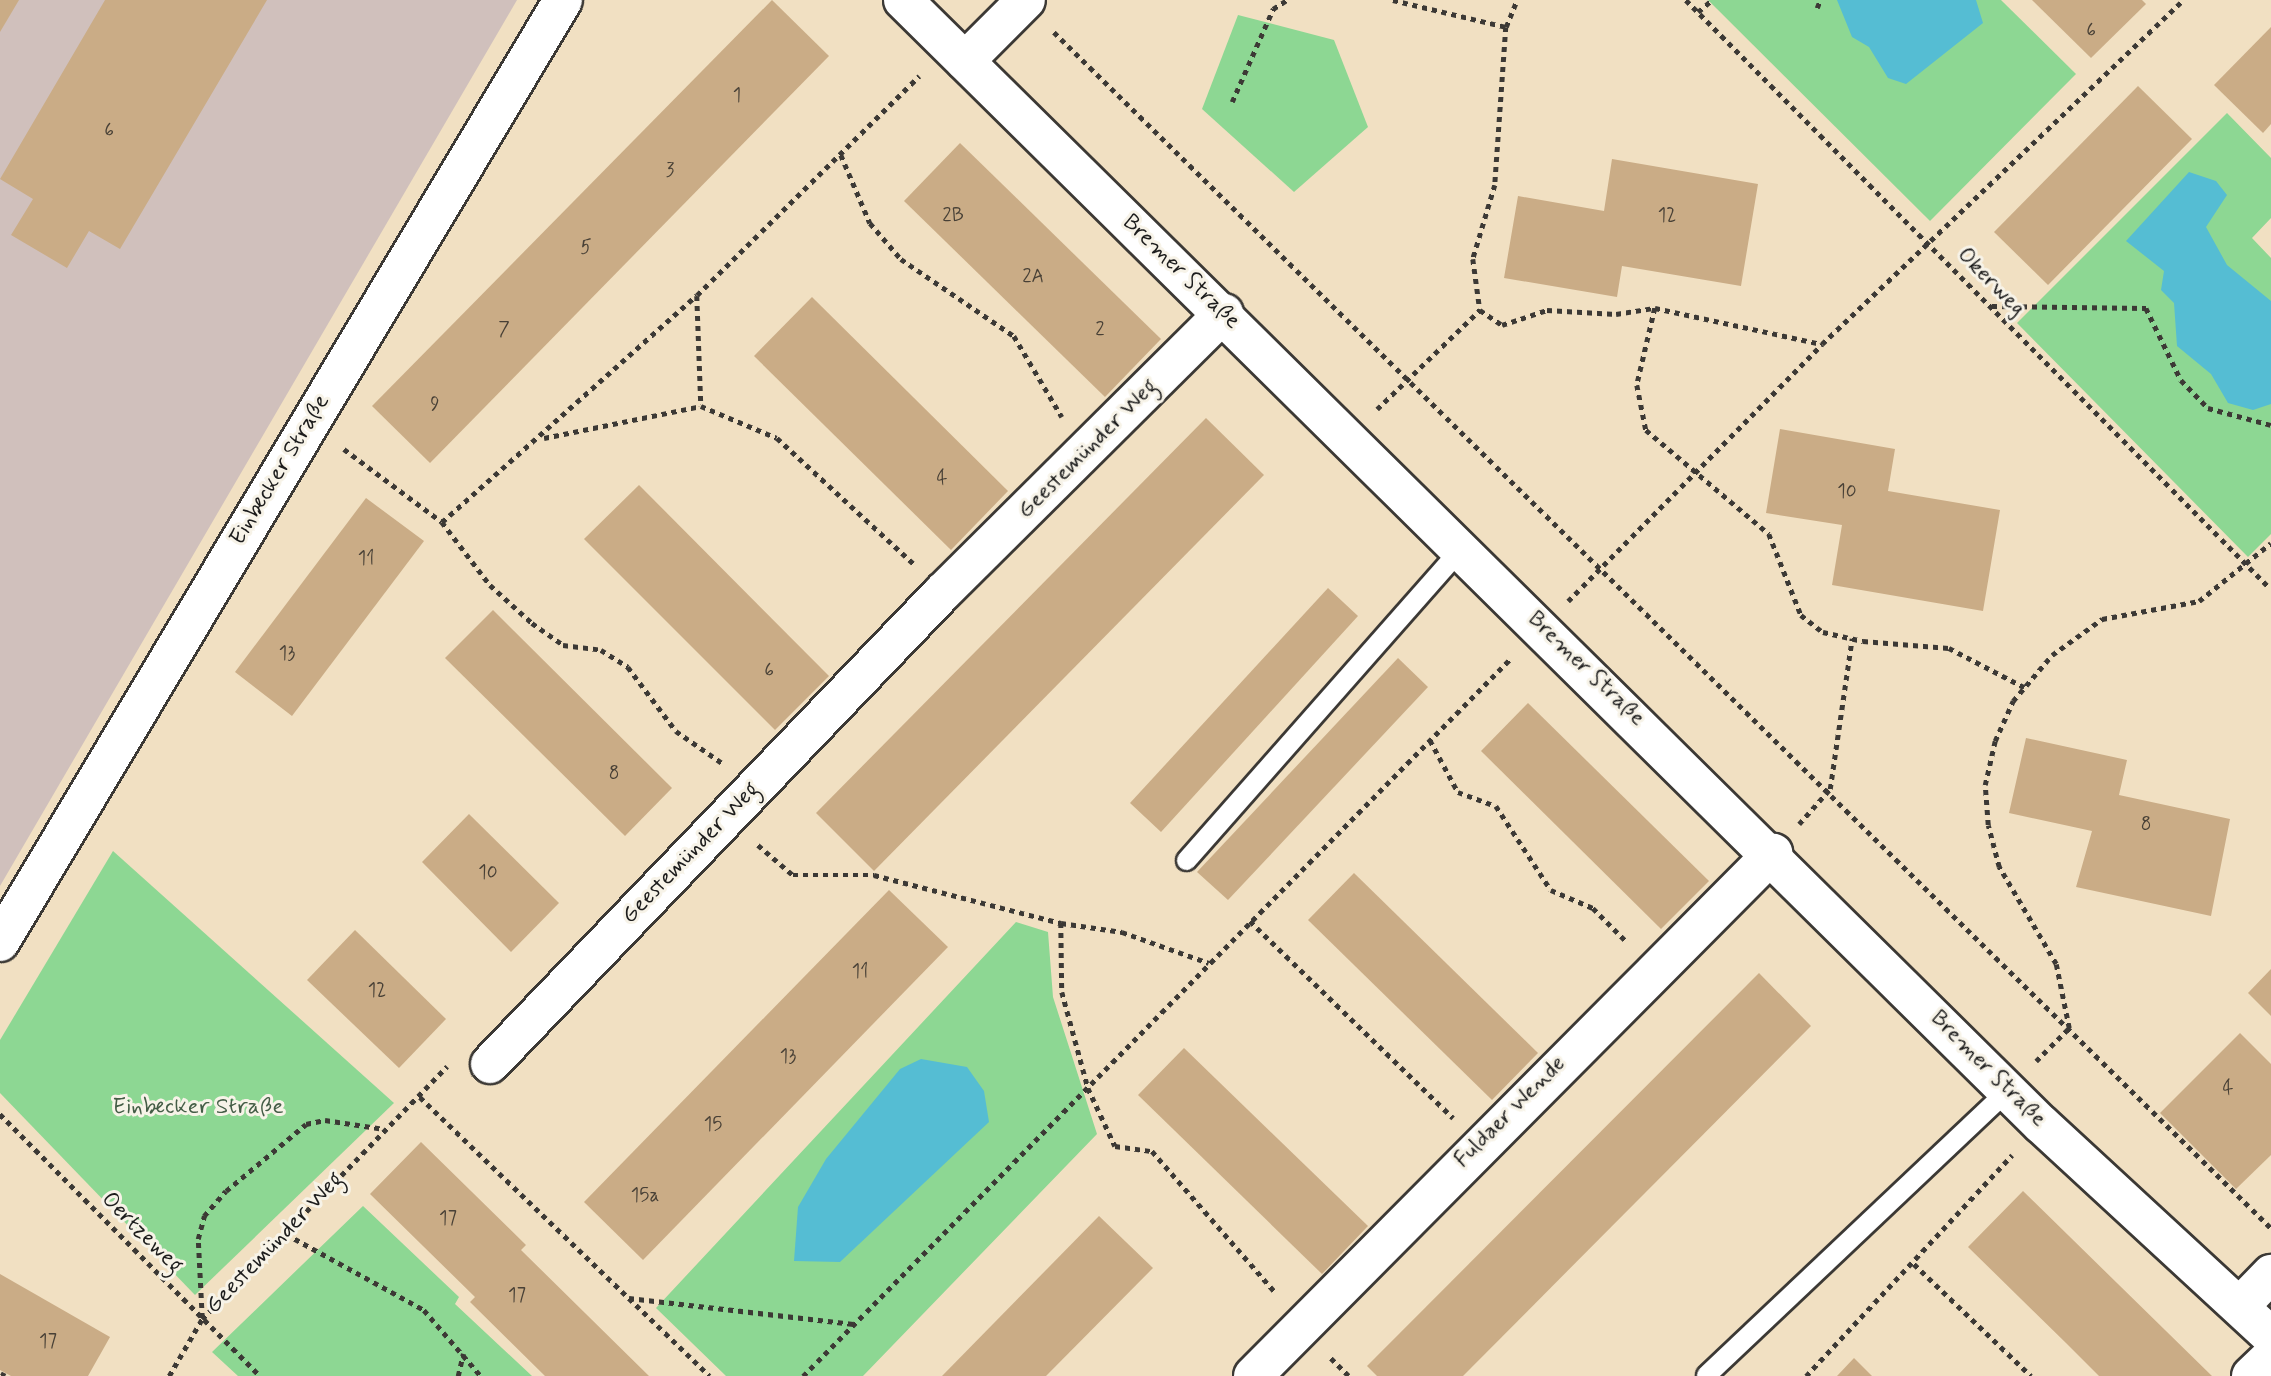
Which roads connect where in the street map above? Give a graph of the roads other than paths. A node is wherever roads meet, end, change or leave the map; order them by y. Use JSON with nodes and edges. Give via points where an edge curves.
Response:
{"nodes":[{"id":1,"x":563,"y":0,"type":"edge"},
{"id":2,"x":902,"y":0,"type":"edge"},
{"id":3,"x":1025,"y":1,"type":"edge"},
{"id":4,"x":957,"y":54,"type":"junction"},
{"id":5,"x":1224,"y":313,"type":"junction"},
{"id":6,"x":1461,"y":548,"type":"junction"},
{"id":7,"x":1773,"y":853,"type":"junction"},
{"id":8,"x":1186,"y":860,"type":"dead end"},
{"id":9,"x":0,"y":942,"type":"edge"},
{"id":10,"x":490,"y":1064,"type":"road end"},
{"id":11,"x":2008,"y":1089,"type":"junction"},
{"id":12,"x":2271,"y":1274,"type":"edge"},
{"id":13,"x":2240,"y":1306,"type":"junction"},
{"id":14,"x":2271,"y":1336,"type":"edge"},
{"id":15,"x":2271,"y":1357,"type":"edge"},
{"id":16,"x":1706,"y":1375,"type":"edge"},
{"id":17,"x":1253,"y":1376,"type":"edge"},
{"id":18,"x":2251,"y":1376,"type":"edge"}],
"edges":[{"from":1,"to":9,"type":"street","name":"Einbecker Straße"},
{"from":2,"to":4,"type":"street","name":"Bremer Straße"},
{"from":3,"to":4,"type":"street"},
{"from":4,"to":5,"type":"street","name":"Bremer Straße"},
{"from":5,"to":6,"type":"street","name":"Bremer Straße"},
{"from":5,"to":10,"type":"street","name":"Geestemünder Weg","via":[[943,592]]},
{"from":6,"to":7,"type":"street","name":"Bremer Straße"},
{"from":6,"to":8,"type":"lane"},
{"from":7,"to":11,"type":"street","name":"Bremer Straße"},
{"from":7,"to":17,"type":"street","name":"Fuldaer Wende","via":[[1478,1143]]},
{"from":11,"to":13,"type":"street","name":"Bremer Straße"},
{"from":11,"to":16,"type":"lane"},
{"from":12,"to":13,"type":"street"},
{"from":13,"to":14,"type":"street","name":"Bremer Straße"},
{"from":15,"to":18,"type":"street"}]}
